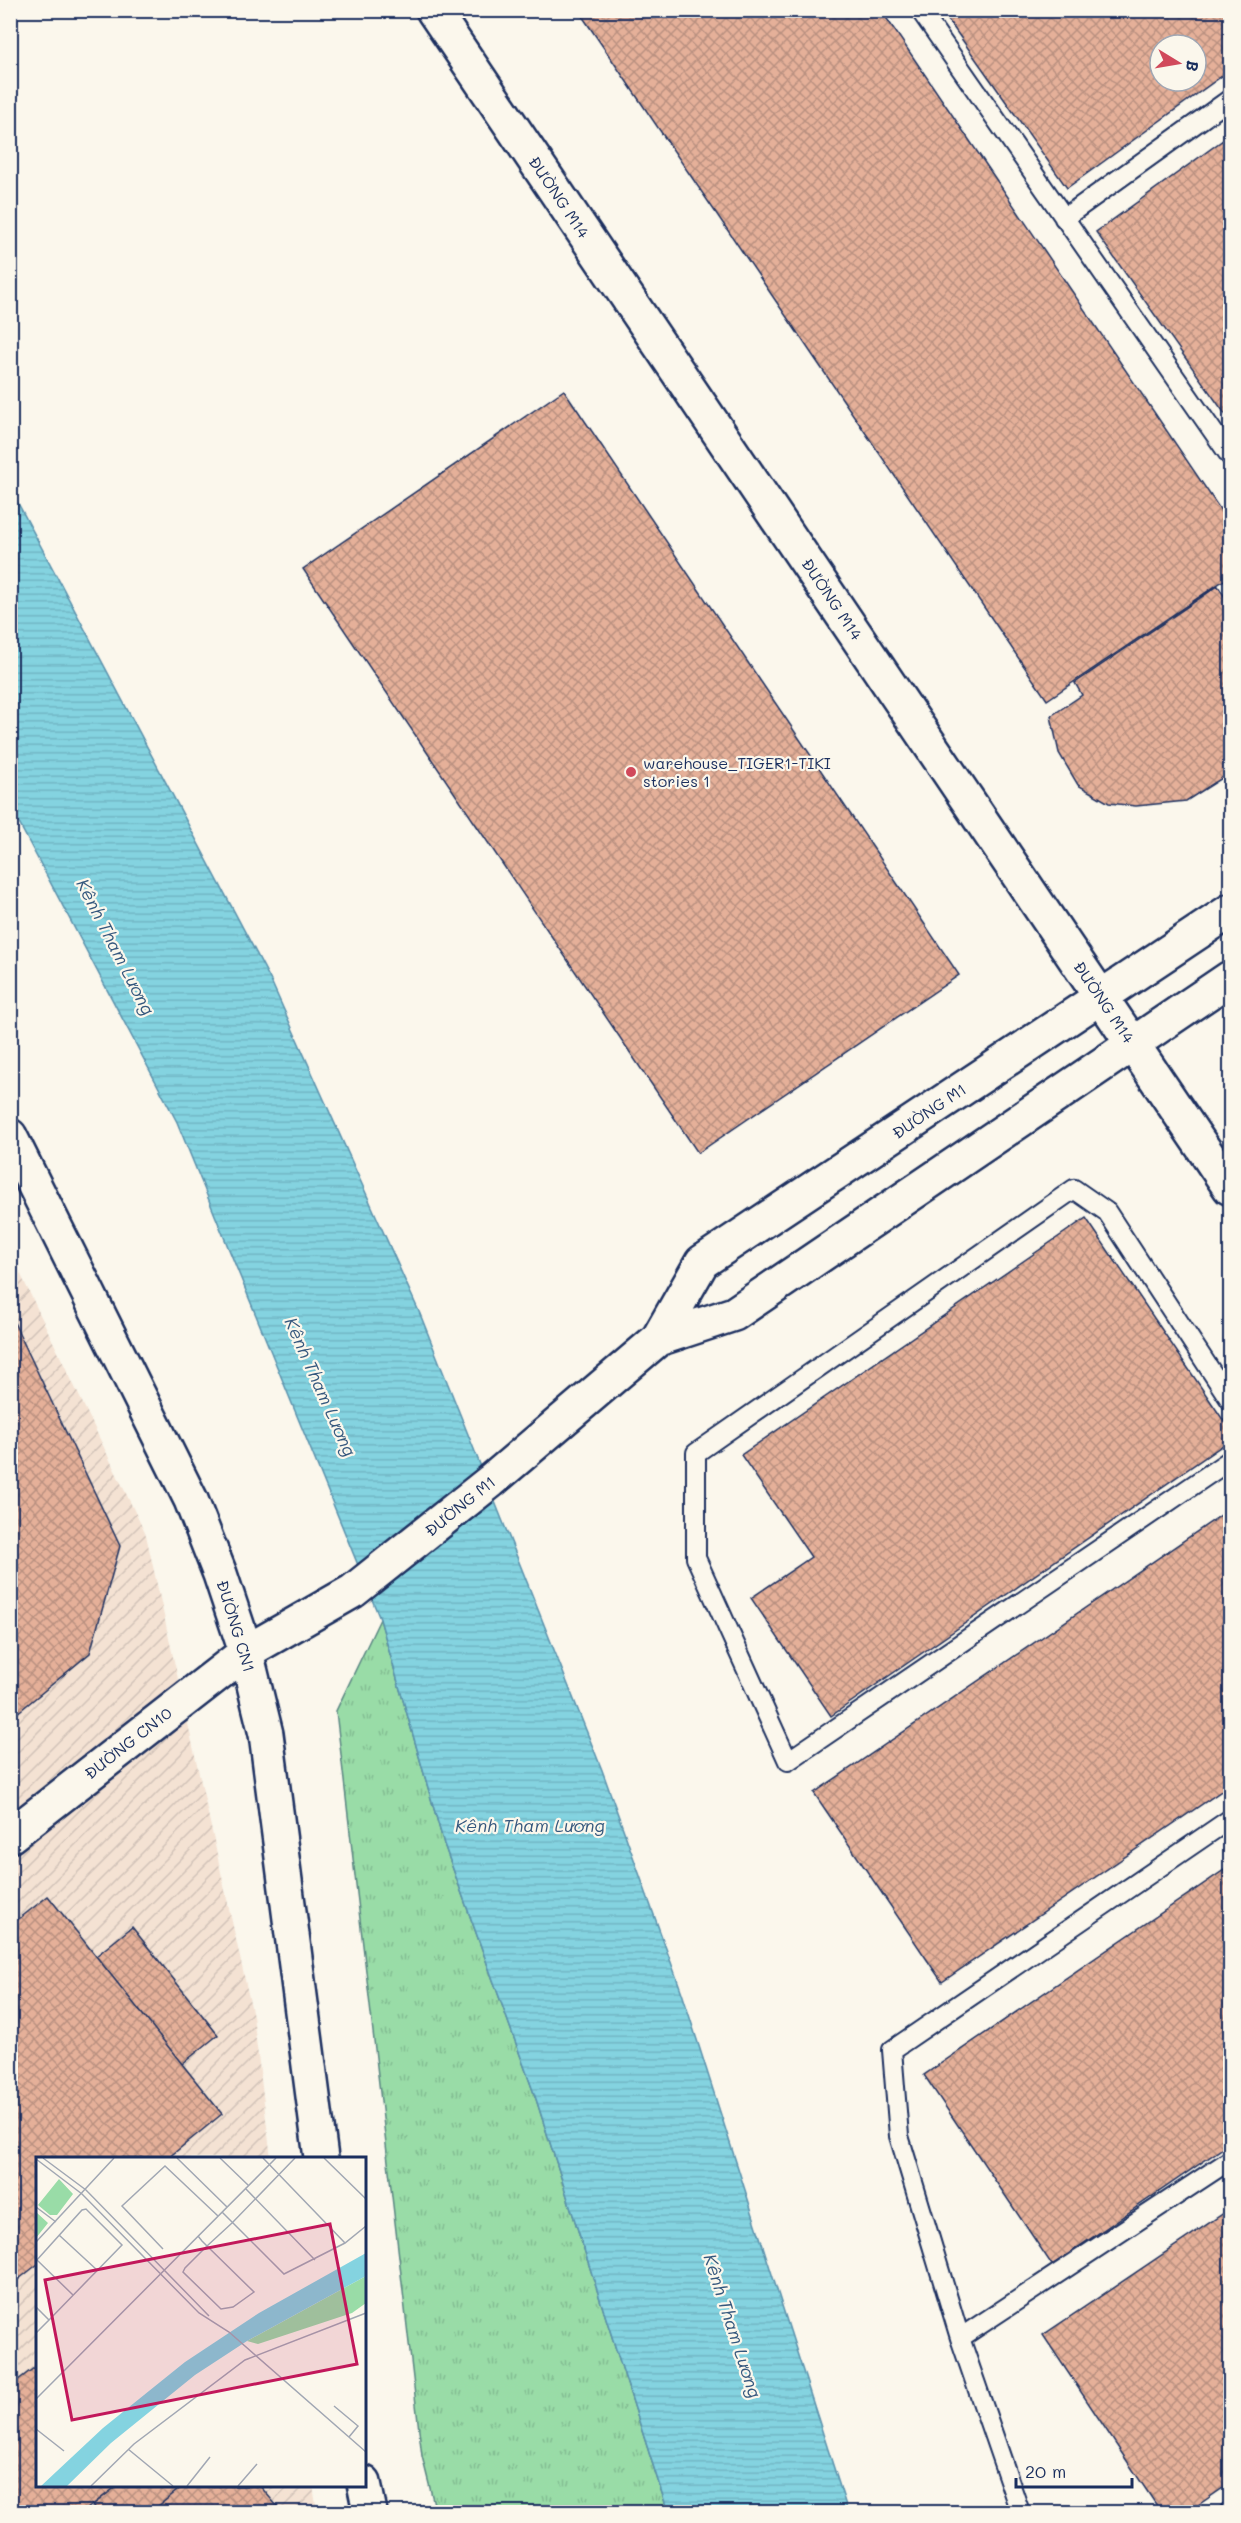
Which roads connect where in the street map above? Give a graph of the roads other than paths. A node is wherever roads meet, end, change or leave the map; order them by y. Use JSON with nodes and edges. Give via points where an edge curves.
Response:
{"nodes":[{"id":1,"x":433,"y":10,"type":"edge"},
{"id":2,"x":920,"y":10,"type":"edge"},
{"id":3,"x":1230,"y":99,"type":"edge"},
{"id":4,"x":1064,"y":218,"type":"junction"},
{"id":5,"x":1230,"y":456,"type":"edge"},
{"id":6,"x":1230,"y":911,"type":"edge"},
{"id":7,"x":1230,"y":978,"type":"edge"},
{"id":8,"x":1101,"y":997,"type":"junction"},
{"id":9,"x":1133,"y":1044,"type":"junction"},
{"id":10,"x":10,"y":1136,"type":"edge"},
{"id":11,"x":1230,"y":1188,"type":"edge"},
{"id":12,"x":658,"y":1339,"type":"junction"},
{"id":13,"x":1230,"y":1400,"type":"edge"},
{"id":14,"x":1230,"y":1460,"type":"edge"},
{"id":15,"x":246,"y":1652,"type":"junction"},
{"id":16,"x":1230,"y":1819,"type":"edge"},
{"id":17,"x":10,"y":1836,"type":"edge"},
{"id":18,"x":321,"y":2157,"type":"edge"},
{"id":19,"x":1230,"y":2160,"type":"edge"},
{"id":20,"x":960,"y":2338,"type":"junction"},
{"id":21,"x":365,"y":2487,"type":"edge"},
{"id":22,"x":370,"y":2512,"type":"edge"},
{"id":23,"x":1020,"y":2512,"type":"edge"}],
"edges":[{"from":1,"to":8,"type":"street","name":"ĐƯỜNG M14"},
{"from":2,"to":4,"type":"lane"},
{"from":3,"to":4,"type":"lane"},
{"from":4,"to":5,"type":"lane"},
{"from":6,"to":8,"type":"street","name":"ĐƯỜNG M1"},
{"from":7,"to":9,"type":"street","name":"ĐƯỜNG M1"},
{"from":8,"to":9,"type":"street","name":"ĐƯỜNG M14"},
{"from":8,"to":12,"type":"street","name":"ĐƯỜNG M1","via":[[702,1262]]},
{"from":9,"to":11,"type":"street","name":"ĐƯỜNG M14"},
{"from":9,"to":12,"type":"street","name":"ĐƯỜNG M1","via":[[734,1314]]},
{"from":10,"to":15,"type":"street","name":"ĐƯỜNG CN1","via":[[191,1500]]},
{"from":12,"to":15,"type":"street","name":"ĐƯỜNG M1","via":[[491,1481],[353,1591]]},
{"from":13,"to":14,"type":"lane","via":[[1107,1212],[1074,1189],[696,1454],[696,1558],[788,1761]]},
{"from":15,"to":17,"type":"street","name":"ĐƯỜNG CN10"},
{"from":15,"to":18,"type":"street","name":"ĐƯỜNG CN1","via":[[268,1744]]},
{"from":16,"to":20,"type":"lane","via":[[892,2050],[899,2136]]},
{"from":19,"to":20,"type":"lane"},
{"from":20,"to":23,"type":"lane"},
{"from":21,"to":22,"type":"street"}]}
